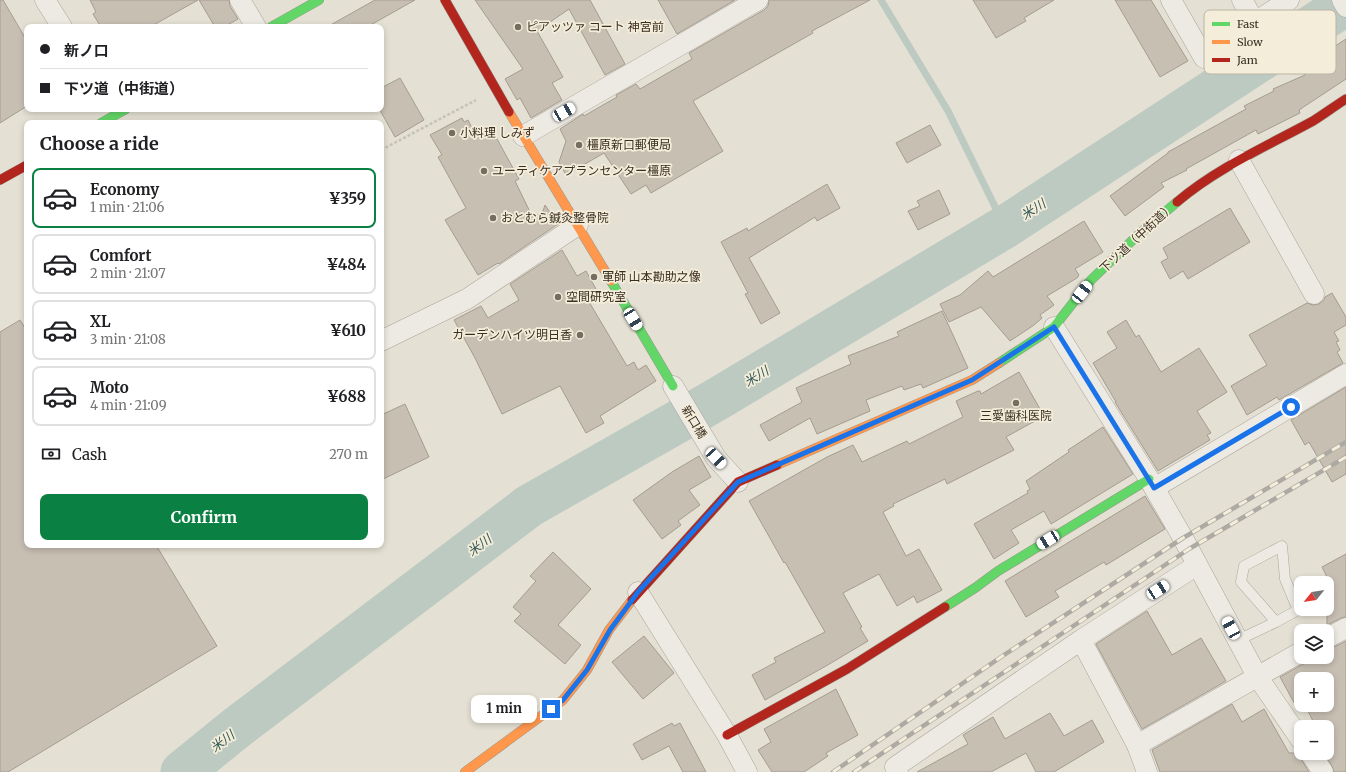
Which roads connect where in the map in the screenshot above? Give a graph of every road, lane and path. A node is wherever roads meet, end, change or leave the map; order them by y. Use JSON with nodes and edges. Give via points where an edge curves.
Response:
{"nodes":[{"id":1,"x":45,"y":0,"type":"edge"},
{"id":2,"x":240,"y":0,"type":"edge"},
{"id":3,"x":319,"y":0,"type":"edge"},
{"id":4,"x":445,"y":0,"type":"edge"},
{"id":5,"x":758,"y":0,"type":"edge"},
{"id":6,"x":1171,"y":0,"type":"edge"},
{"id":7,"x":1242,"y":0,"type":"edge"},
{"id":8,"x":1289,"y":0,"type":"edge"},
{"id":9,"x":1342,"y":0,"type":"edge"},
{"id":10,"x":1346,"y":7,"type":"edge"},
{"id":11,"x":1248,"y":10,"type":"edge"},
{"id":12,"x":1274,"y":10,"type":"edge"},
{"id":13,"x":60,"y":24,"type":"edge"},
{"id":14,"x":254,"y":24,"type":"edge"},
{"id":15,"x":277,"y":24,"type":"edge"},
{"id":16,"x":1204,"y":58,"type":"dead end"},
{"id":17,"x":497,"y":89,"type":"junction"},
{"id":18,"x":1346,"y":99,"type":"edge"},
{"id":19,"x":523,"y":136,"type":"junction"},
{"id":20,"x":384,"y":148,"type":"edge"},
{"id":21,"x":1240,"y":160,"type":"junction"},
{"id":22,"x":24,"y":167,"type":"edge"},
{"id":23,"x":0,"y":180,"type":"edge"},
{"id":24,"x":578,"y":225,"type":"junction"},
{"id":25,"x":1314,"y":294,"type":"dead end"},
{"id":26,"x":1054,"y":327,"type":"junction"},
{"id":27,"x":384,"y":340,"type":"edge"},
{"id":28,"x":1346,"y":374,"type":"edge"},
{"id":29,"x":673,"y":386,"type":"joint"},
{"id":30,"x":738,"y":482,"type":"junction"},
{"id":31,"x":1151,"y":484,"type":"junction"},
{"id":32,"x":1196,"y":565,"type":"junction"},
{"id":33,"x":638,"y":592,"type":"junction"},
{"id":34,"x":1276,"y":622,"type":"junction"},
{"id":35,"x":1346,"y":628,"type":"edge"},
{"id":36,"x":1334,"y":634,"type":"edge"},
{"id":37,"x":1081,"y":640,"type":"junction"},
{"id":38,"x":1238,"y":640,"type":"junction"},
{"id":39,"x":1294,"y":656,"type":"edge"},
{"id":40,"x":1257,"y":676,"type":"junction"},
{"id":41,"x":1294,"y":730,"type":"edge"},
{"id":42,"x":727,"y":734,"type":"junction"},
{"id":43,"x":1137,"y":744,"type":"junction"},
{"id":44,"x":1315,"y":760,"type":"edge"},
{"id":45,"x":465,"y":772,"type":"edge"},
{"id":46,"x":747,"y":772,"type":"edge"},
{"id":47,"x":898,"y":772,"type":"edge"},
{"id":48,"x":1147,"y":772,"type":"edge"},
{"id":49,"x":1323,"y":772,"type":"edge"}],
"edges":[{"from":1,"to":13,"type":"street"},
{"from":2,"to":14,"type":"street"},
{"from":3,"to":15,"type":"main road"},
{"from":4,"to":17,"type":"main road"},
{"from":5,"to":19,"type":"street"},
{"from":6,"to":16,"type":"street"},
{"from":7,"to":11,"type":"street"},
{"from":8,"to":12,"type":"street"},
{"from":9,"to":10,"type":"street"},
{"from":17,"to":19,"type":"main road"},
{"from":17,"to":20,"type":"path"},
{"from":18,"to":21,"type":"main road","name":"下ツ道（中街道）","via":[[1314,120]]},
{"from":19,"to":24,"type":"main road"},
{"from":21,"to":25,"type":"street"},
{"from":21,"to":26,"type":"main road","name":"下ツ道（中街道）","via":[[1186,194],[1138,235],[1091,280]]},
{"from":22,"to":23,"type":"main road"},
{"from":24,"to":27,"type":"street","via":[[466,299]]},
{"from":24,"to":29,"type":"main road"},
{"from":26,"to":30,"type":"main road","name":"下ツ道（中街道）","via":[[972,380]]},
{"from":26,"to":31,"type":"street"},
{"from":28,"to":31,"type":"street"},
{"from":29,"to":30,"type":"street","name":"新口橋","via":[[716,458]]},
{"from":30,"to":33,"type":"main road","name":"下ツ道（中街道）"},
{"from":31,"to":32,"type":"street"},
{"from":31,"to":42,"type":"main road","via":[[998,571],[847,668]]},
{"from":32,"to":37,"type":"street"},
{"from":32,"to":38,"type":"street"},
{"from":33,"to":42,"type":"street"},
{"from":33,"to":45,"type":"main road","name":"下ツ道（中街道）","via":[[610,630],[587,670],[563,700]]},
{"from":34,"to":34,"type":"lane","via":[[1241,582],[1244,566],[1282,546],[1285,579],[1298,610]]},
{"from":34,"to":38,"type":"lane"},
{"from":35,"to":36,"type":"street"},
{"from":37,"to":43,"type":"street"},
{"from":37,"to":47,"type":"street","via":[[895,767]]},
{"from":38,"to":40,"type":"street"},
{"from":39,"to":40,"type":"street"},
{"from":40,"to":41,"type":"street"},
{"from":40,"to":43,"type":"street"},
{"from":42,"to":46,"type":"street"},
{"from":43,"to":48,"type":"street"},
{"from":44,"to":49,"type":"street"}]}
